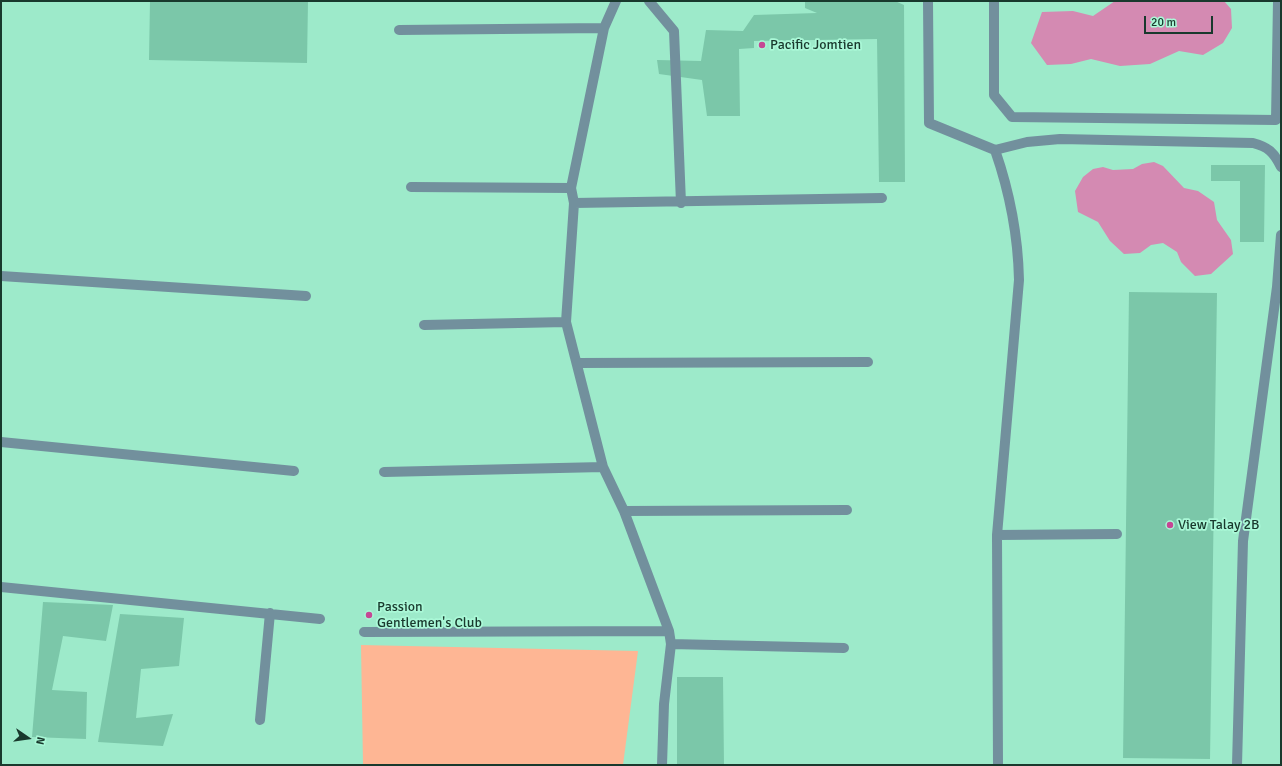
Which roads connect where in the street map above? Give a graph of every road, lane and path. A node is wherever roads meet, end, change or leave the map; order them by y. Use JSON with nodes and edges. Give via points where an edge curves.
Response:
{"nodes":[{"id":1,"x":616,"y":1,"type":"edge"},
{"id":2,"x":649,"y":1,"type":"edge"},
{"id":3,"x":928,"y":1,"type":"edge"},
{"id":4,"x":994,"y":1,"type":"edge"},
{"id":5,"x":1278,"y":1,"type":"edge"},
{"id":6,"x":604,"y":28,"type":"junction"},
{"id":7,"x":399,"y":30,"type":"dead end"},
{"id":8,"x":995,"y":150,"type":"junction"},
{"id":9,"x":1281,"y":167,"type":"edge"},
{"id":10,"x":411,"y":187,"type":"dead end"},
{"id":11,"x":571,"y":188,"type":"junction"},
{"id":12,"x":882,"y":198,"type":"dead end"},
{"id":13,"x":574,"y":203,"type":"junction"},
{"id":14,"x":681,"y":203,"type":"junction"},
{"id":15,"x":1281,"y":235,"type":"edge"},
{"id":16,"x":1,"y":276,"type":"edge"},
{"id":17,"x":306,"y":296,"type":"dead end"},
{"id":18,"x":566,"y":322,"type":"junction"},
{"id":19,"x":424,"y":325,"type":"dead end"},
{"id":20,"x":868,"y":362,"type":"dead end"},
{"id":21,"x":577,"y":364,"type":"junction"},
{"id":22,"x":1,"y":442,"type":"edge"},
{"id":23,"x":603,"y":467,"type":"junction"},
{"id":24,"x":294,"y":471,"type":"dead end"},
{"id":25,"x":384,"y":472,"type":"dead end"},
{"id":26,"x":847,"y":510,"type":"dead end"},
{"id":27,"x":624,"y":511,"type":"junction"},
{"id":28,"x":1117,"y":534,"type":"dead end"},
{"id":29,"x":997,"y":535,"type":"junction"},
{"id":30,"x":1,"y":587,"type":"edge"},
{"id":31,"x":270,"y":613,"type":"junction"},
{"id":32,"x":320,"y":619,"type":"dead end"},
{"id":33,"x":669,"y":631,"type":"junction"},
{"id":34,"x":364,"y":632,"type":"dead end"},
{"id":35,"x":670,"y":644,"type":"junction"},
{"id":36,"x":844,"y":648,"type":"dead end"},
{"id":37,"x":260,"y":720,"type":"dead end"},
{"id":38,"x":662,"y":765,"type":"edge"},
{"id":39,"x":998,"y":765,"type":"edge"},
{"id":40,"x":1237,"y":765,"type":"edge"}],
"edges":[{"from":1,"to":6,"type":"street"},
{"from":2,"to":14,"type":"street","via":[[674,31]]},
{"from":3,"to":8,"type":"street","via":[[930,123]]},
{"from":4,"to":5,"type":"street","via":[[994,95],[1012,117],[1276,120]]},
{"from":6,"to":7,"type":"street"},
{"from":6,"to":11,"type":"street"},
{"from":8,"to":9,"type":"street","via":[[1027,142],[1060,138],[1253,143],[1272,151]]},
{"from":8,"to":29,"type":"street","via":[[1014,215],[1019,280]]},
{"from":10,"to":11,"type":"street"},
{"from":11,"to":13,"type":"street"},
{"from":12,"to":14,"type":"street"},
{"from":13,"to":14,"type":"street"},
{"from":13,"to":18,"type":"street"},
{"from":15,"to":40,"type":"street","via":[[1277,287],[1242,541]]},
{"from":16,"to":17,"type":"street"},
{"from":18,"to":19,"type":"street"},
{"from":18,"to":21,"type":"street"},
{"from":20,"to":21,"type":"street"},
{"from":21,"to":23,"type":"street"},
{"from":22,"to":24,"type":"street"},
{"from":23,"to":25,"type":"street"},
{"from":23,"to":27,"type":"street"},
{"from":26,"to":27,"type":"street"},
{"from":27,"to":33,"type":"street"},
{"from":28,"to":29,"type":"street"},
{"from":29,"to":39,"type":"street"},
{"from":30,"to":31,"type":"street"},
{"from":31,"to":32,"type":"street"},
{"from":31,"to":37,"type":"street"},
{"from":33,"to":34,"type":"street"},
{"from":33,"to":35,"type":"street"},
{"from":35,"to":36,"type":"street"},
{"from":35,"to":38,"type":"street","via":[[664,704]]}]}
